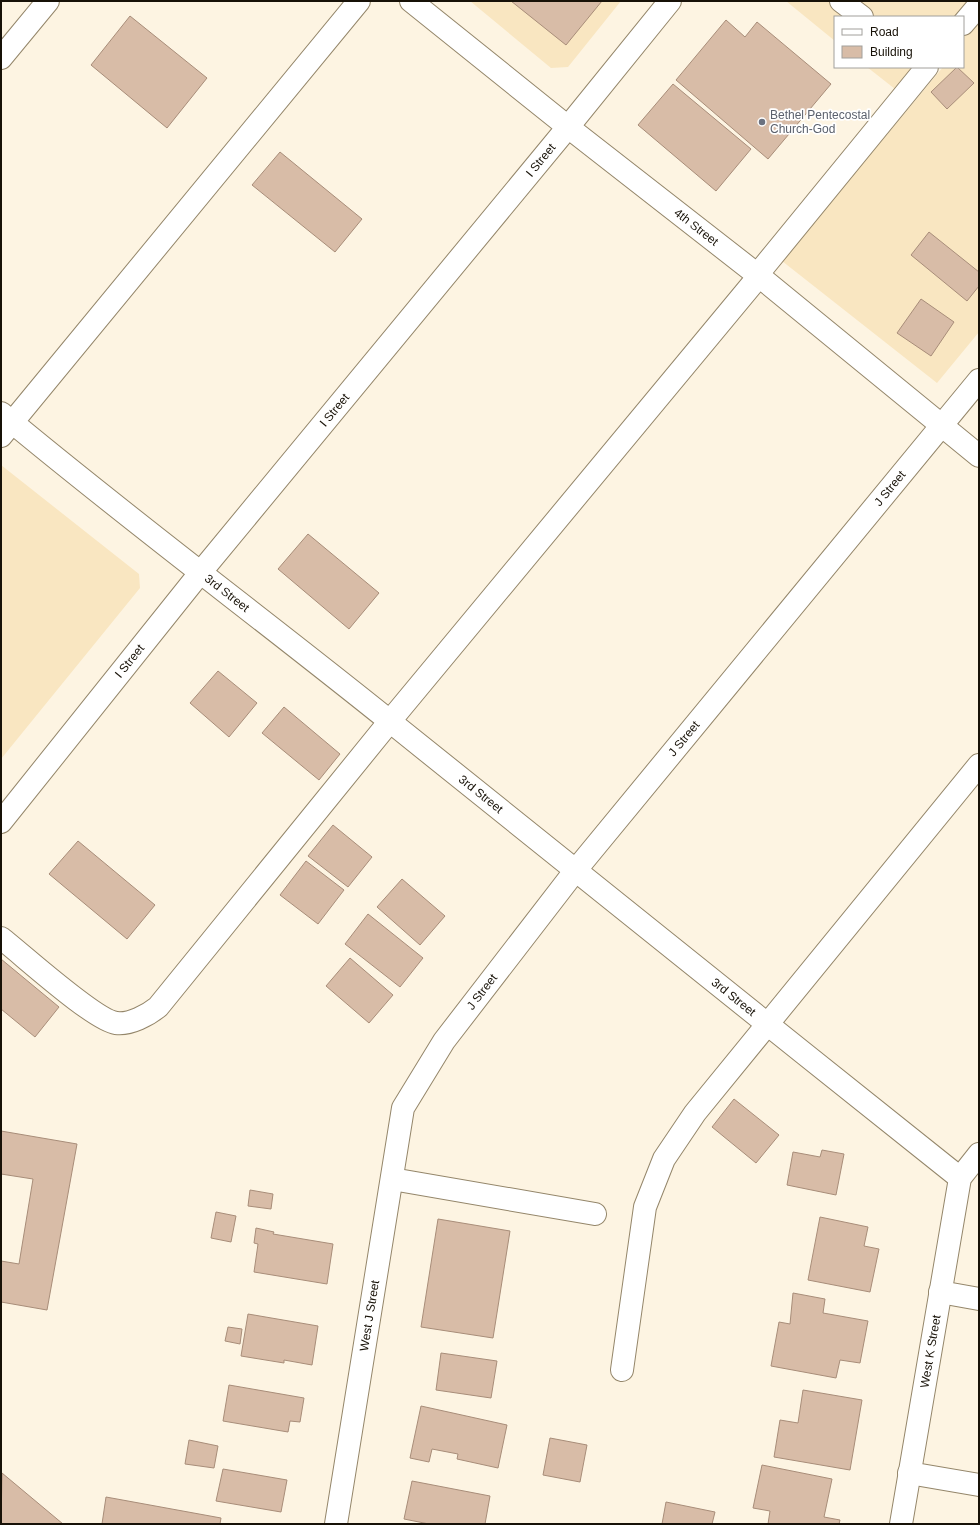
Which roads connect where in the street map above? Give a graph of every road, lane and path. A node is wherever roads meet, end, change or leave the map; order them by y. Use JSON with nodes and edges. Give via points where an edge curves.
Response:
{"nodes":[{"id":1,"x":48,"y":1,"type":"edge"},
{"id":2,"x":360,"y":1,"type":"edge"},
{"id":3,"x":411,"y":1,"type":"edge"},
{"id":4,"x":670,"y":1,"type":"edge"},
{"id":5,"x":841,"y":1,"type":"edge"},
{"id":6,"x":979,"y":4,"type":"edge"},
{"id":7,"x":861,"y":16,"type":"edge"},
{"id":8,"x":964,"y":23,"type":"edge"},
{"id":9,"x":1,"y":58,"type":"edge"},
{"id":10,"x":925,"y":68,"type":"edge"},
{"id":11,"x":568,"y":127,"type":"junction"},
{"id":12,"x":758,"y":276,"type":"junction"},
{"id":13,"x":979,"y":380,"type":"edge"},
{"id":14,"x":5,"y":424,"type":"edge"},
{"id":15,"x":942,"y":426,"type":"junction"},
{"id":16,"x":979,"y":456,"type":"edge"},
{"id":17,"x":200,"y":573,"type":"junction"},
{"id":18,"x":390,"y":721,"type":"junction"},
{"id":19,"x":979,"y":765,"type":"edge"},
{"id":20,"x":1,"y":822,"type":"edge"},
{"id":21,"x":575,"y":871,"type":"junction"},
{"id":22,"x":1,"y":938,"type":"edge"},
{"id":23,"x":767,"y":1024,"type":"junction"},
{"id":24,"x":403,"y":1108,"type":"joint"},
{"id":25,"x":979,"y":1154,"type":"edge"},
{"id":26,"x":960,"y":1178,"type":"junction"},
{"id":27,"x":392,"y":1179,"type":"junction"},
{"id":28,"x":595,"y":1214,"type":"dead end"},
{"id":29,"x":940,"y":1292,"type":"junction"},
{"id":30,"x":979,"y":1299,"type":"edge"},
{"id":31,"x":622,"y":1370,"type":"dead end"},
{"id":32,"x":909,"y":1473,"type":"junction"},
{"id":33,"x":979,"y":1486,"type":"edge"},
{"id":34,"x":336,"y":1524,"type":"edge"},
{"id":35,"x":901,"y":1524,"type":"edge"}],
"edges":[{"from":1,"to":9,"type":"street"},
{"from":2,"to":14,"type":"street"},
{"from":3,"to":11,"type":"street","name":"4th Street"},
{"from":4,"to":11,"type":"street","name":"I Street"},
{"from":5,"to":7,"type":"street"},
{"from":6,"to":8,"type":"street"},
{"from":10,"to":12,"type":"street"},
{"from":11,"to":12,"type":"street","name":"4th Street"},
{"from":11,"to":17,"type":"street","name":"I Street"},
{"from":12,"to":15,"type":"street","name":"4th Street"},
{"from":12,"to":18,"type":"street"},
{"from":13,"to":15,"type":"street","name":"J Street"},
{"from":14,"to":17,"type":"street","name":"3rd Street"},
{"from":15,"to":16,"type":"street","name":"4th Street"},
{"from":15,"to":21,"type":"street","name":"J Street"},
{"from":17,"to":18,"type":"street","name":"3rd Street"},
{"from":17,"to":20,"type":"street","name":"I Street"},
{"from":18,"to":21,"type":"street","name":"3rd Street"},
{"from":18,"to":22,"type":"street","via":[[158,1007],[144,1018],[117,1023],[96,1014]]},
{"from":19,"to":23,"type":"street"},
{"from":21,"to":23,"type":"street","name":"3rd Street"},
{"from":21,"to":24,"type":"street","name":"J Street","via":[[444,1041]]},
{"from":23,"to":26,"type":"street","name":"3rd Street"},
{"from":23,"to":31,"type":"street","via":[[695,1113],[664,1159],[645,1207]]},
{"from":24,"to":27,"type":"street","name":"West J Street"},
{"from":25,"to":26,"type":"street"},
{"from":26,"to":29,"type":"street","name":"West K Street"},
{"from":27,"to":28,"type":"street"},
{"from":27,"to":34,"type":"street","name":"West J Street"},
{"from":29,"to":30,"type":"street"},
{"from":29,"to":32,"type":"street","name":"West K Street"},
{"from":32,"to":33,"type":"street"},
{"from":32,"to":35,"type":"street","name":"West K Street"}]}
